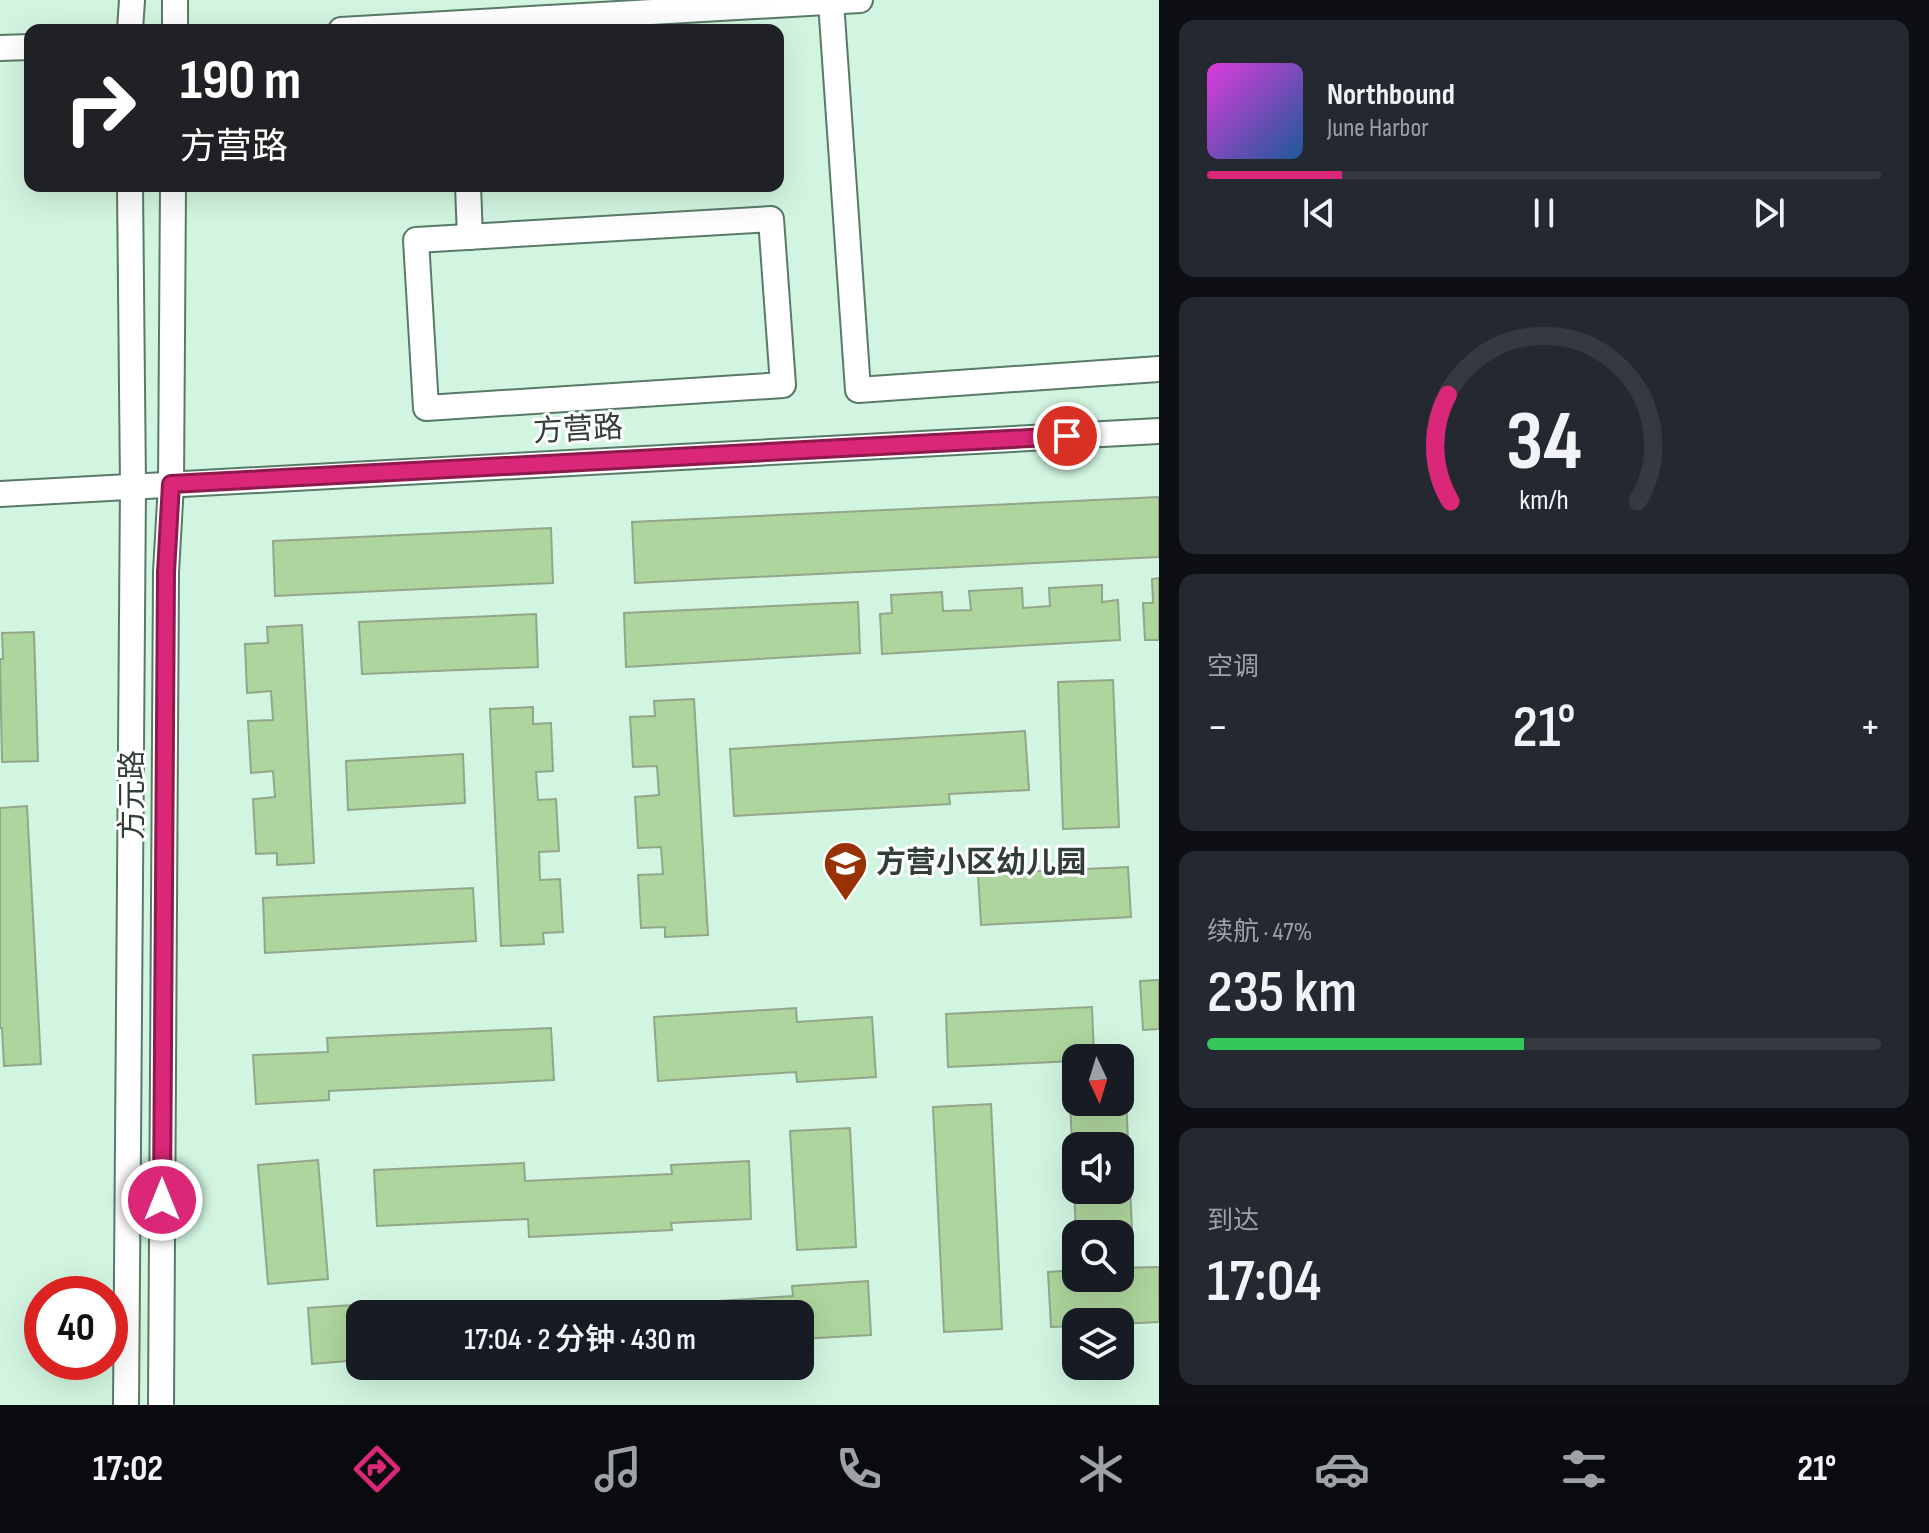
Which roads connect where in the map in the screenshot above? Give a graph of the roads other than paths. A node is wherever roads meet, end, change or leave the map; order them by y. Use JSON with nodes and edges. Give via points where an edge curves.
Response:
{"nodes":[{"id":1,"x":132,"y":0,"type":"edge"},
{"id":2,"x":175,"y":0,"type":"edge"},
{"id":3,"x":860,"y":0,"type":"edge"},
{"id":4,"x":831,"y":2,"type":"edge"},
{"id":5,"x":130,"y":24,"type":"edge"},
{"id":6,"x":175,"y":24,"type":"edge"},
{"id":7,"x":503,"y":24,"type":"edge"},
{"id":8,"x":24,"y":47,"type":"edge"},
{"id":9,"x":0,"y":48,"type":"edge"},
{"id":10,"x":130,"y":192,"type":"edge"},
{"id":11,"x":173,"y":192,"type":"edge"},
{"id":12,"x":468,"y":192,"type":"edge"},
{"id":13,"x":470,"y":237,"type":"junction"},
{"id":14,"x":1159,"y":369,"type":"edge"},
{"id":15,"x":1159,"y":431,"type":"edge"},
{"id":16,"x":171,"y":484,"type":"junction"},
{"id":17,"x":133,"y":486,"type":"junction"},
{"id":18,"x":0,"y":494,"type":"edge"},
{"id":19,"x":126,"y":1405,"type":"edge"},
{"id":20,"x":161,"y":1405,"type":"edge"}],
"edges":[{"from":1,"to":5,"type":"street"},
{"from":2,"to":6,"type":"street"},
{"from":3,"to":4,"type":"street"},
{"from":4,"to":7,"type":"street"},
{"from":4,"to":14,"type":"street","via":[[858,390]]},
{"from":8,"to":9,"type":"street"},
{"from":10,"to":17,"type":"street","name":"方元路"},
{"from":11,"to":16,"type":"street","name":"方元路"},
{"from":12,"to":13,"type":"street"},
{"from":13,"to":13,"type":"street","via":[[416,240],[426,408],[783,385],[771,219]]},
{"from":15,"to":16,"type":"street","name":"方营路"},
{"from":16,"to":17,"type":"street","name":"方营路"},
{"from":16,"to":20,"type":"street","name":"方元路","via":[[166,572]]},
{"from":17,"to":18,"type":"street","name":"方营路"},
{"from":17,"to":19,"type":"street","name":"方元路"}]}
